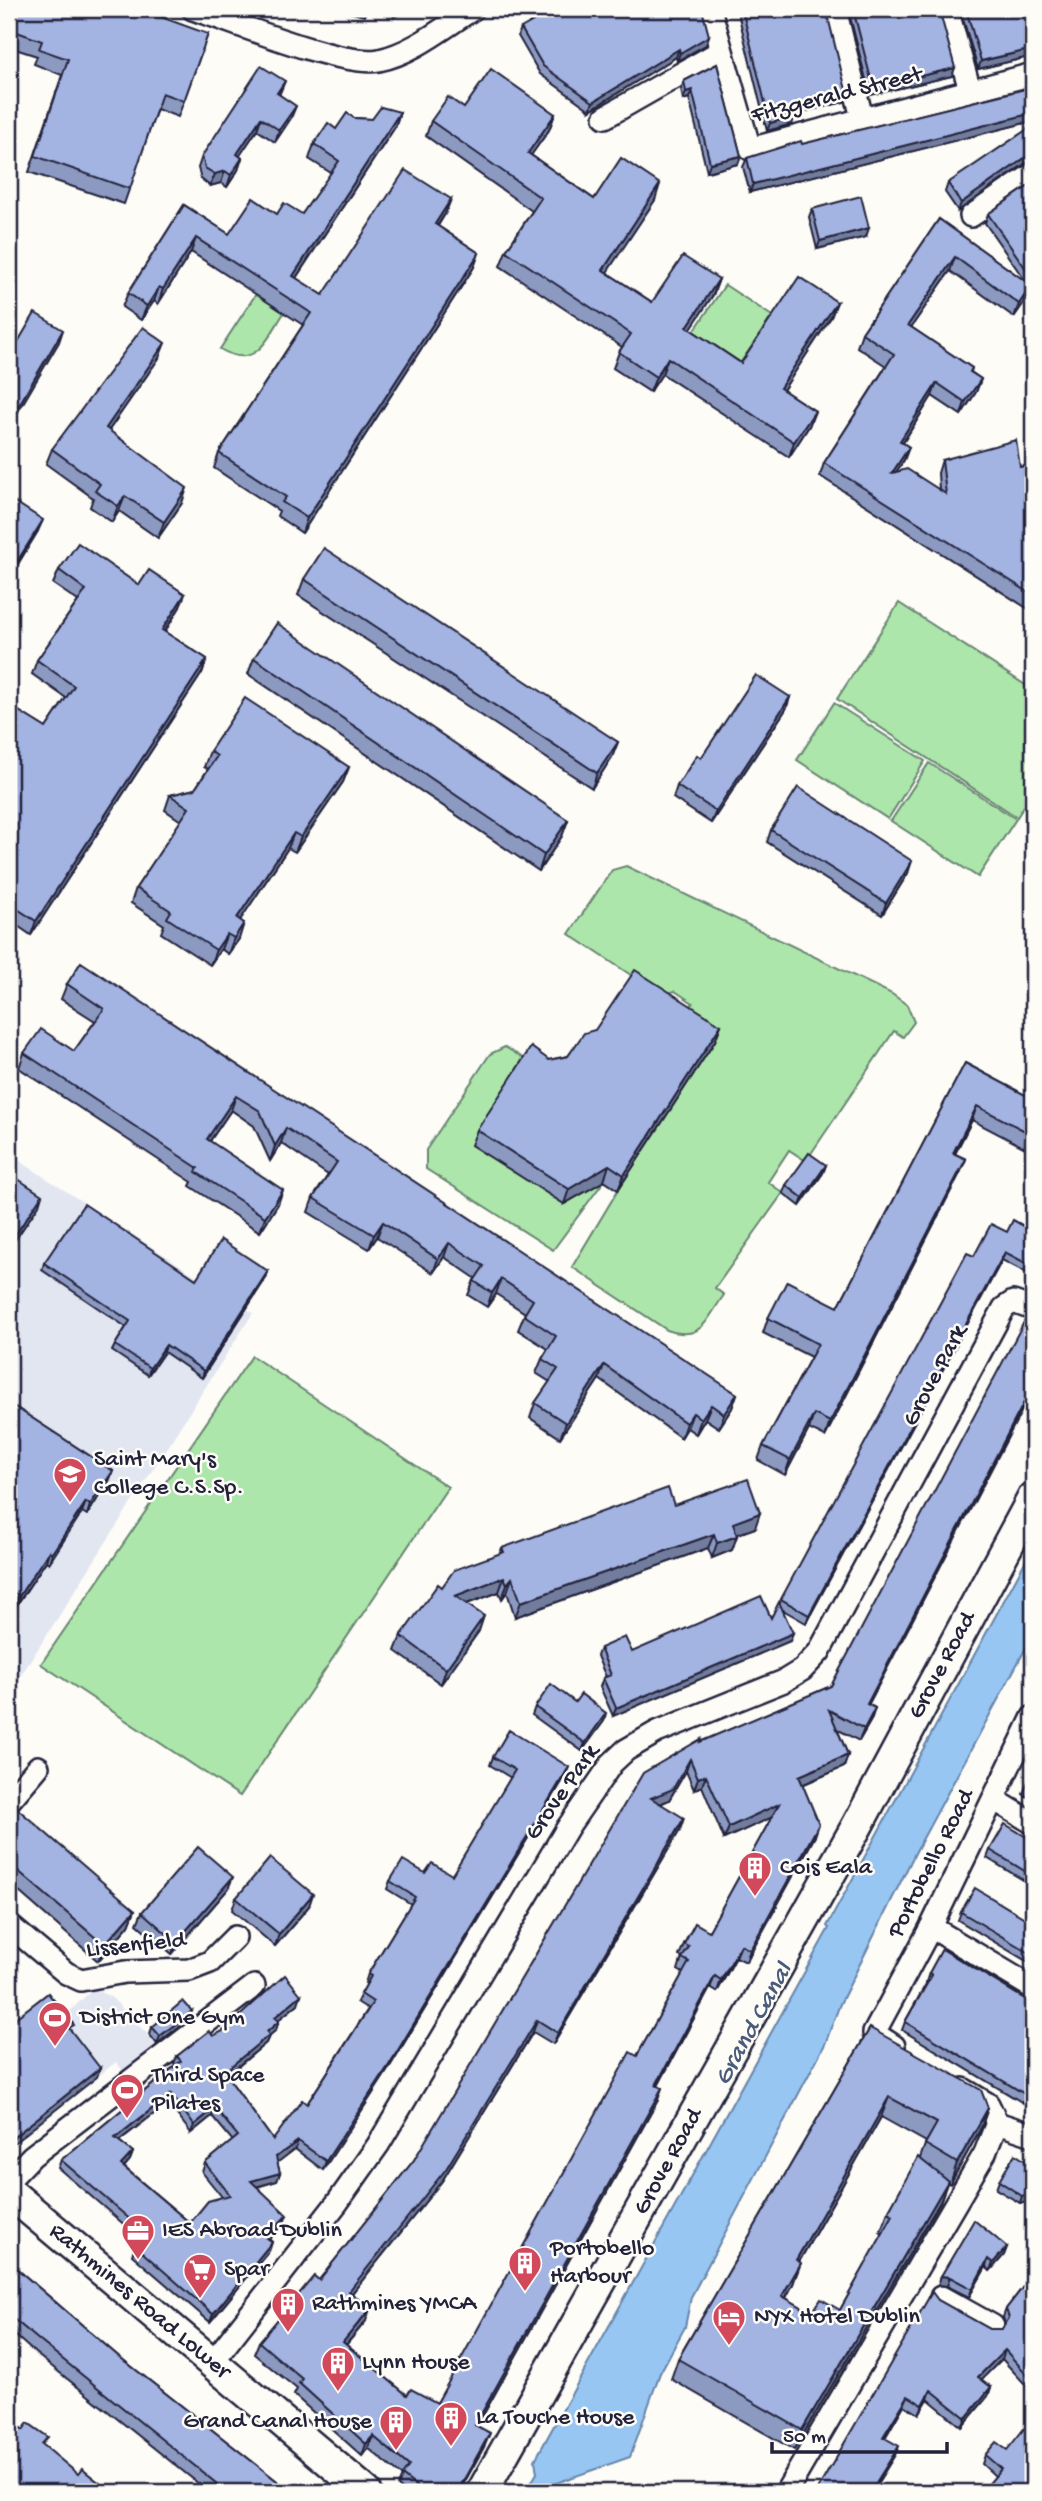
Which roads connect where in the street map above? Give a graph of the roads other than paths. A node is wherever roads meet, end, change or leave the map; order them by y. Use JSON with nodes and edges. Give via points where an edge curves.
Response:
{"nodes":[{"id":1,"x":193,"y":9,"type":"edge"},
{"id":2,"x":473,"y":9,"type":"edge"},
{"id":3,"x":710,"y":9,"type":"edge"},
{"id":4,"x":835,"y":9,"type":"edge"},
{"id":5,"x":947,"y":9,"type":"edge"},
{"id":6,"x":721,"y":51,"type":"junction"},
{"id":7,"x":1033,"y":74,"type":"edge"},
{"id":8,"x":970,"y":90,"type":"junction"},
{"id":9,"x":605,"y":117,"type":"dead end"},
{"id":10,"x":862,"y":118,"type":"junction"},
{"id":11,"x":1033,"y":174,"type":"edge"},
{"id":12,"x":971,"y":216,"type":"dead end"},
{"id":13,"x":1033,"y":1309,"type":"edge"},
{"id":14,"x":1033,"y":1498,"type":"edge"},
{"id":15,"x":1033,"y":1717,"type":"edge"},
{"id":16,"x":38,"y":1767,"type":"dead end"},
{"id":17,"x":995,"y":1800,"type":"junction"},
{"id":18,"x":9,"y":1801,"type":"edge"},
{"id":19,"x":1033,"y":1823,"type":"edge"},
{"id":20,"x":9,"y":1925,"type":"edge"},
{"id":21,"x":931,"y":1927,"type":"junction"},
{"id":22,"x":235,"y":1937,"type":"dead end"},
{"id":23,"x":254,"y":1986,"type":"dead end"},
{"id":24,"x":1033,"y":1988,"type":"edge"},
{"id":25,"x":908,"y":2054,"type":"edge"},
{"id":26,"x":942,"y":2076,"type":"edge"},
{"id":27,"x":997,"y":2123,"type":"junction"},
{"id":28,"x":1033,"y":2135,"type":"edge"},
{"id":29,"x":9,"y":2179,"type":"edge"},
{"id":30,"x":9,"y":2192,"type":"edge"},
{"id":31,"x":934,"y":2293,"type":"edge"},
{"id":32,"x":993,"y":2326,"type":"edge"},
{"id":33,"x":211,"y":2364,"type":"junction"},
{"id":34,"x":366,"y":2492,"type":"edge"},
{"id":35,"x":482,"y":2492,"type":"edge"},
{"id":36,"x":786,"y":2492,"type":"edge"}],
"edges":[{"from":1,"to":2,"type":"street","via":[[347,60],[379,60],[413,47]]},
{"from":3,"to":6,"type":"street","name":"Fitzgerald Street"},
{"from":4,"to":10,"type":"street"},
{"from":5,"to":8,"type":"street"},
{"from":6,"to":9,"type":"street"},
{"from":6,"to":10,"type":"street","name":"Fitzgerald Street","via":[[750,149]]},
{"from":7,"to":8,"type":"street","name":"Fitzgerald Street"},
{"from":8,"to":10,"type":"street","name":"Fitzgerald Street"},
{"from":11,"to":12,"type":"street"},
{"from":13,"to":33,"type":"street","name":"Grove Park","via":[[1013,1302],[1004,1308],[819,1652],[784,1681],[657,1732],[612,1763],[568,1827],[378,2145]]},
{"from":14,"to":35,"type":"main road","name":"Grove Road","via":[[857,1826]]},
{"from":15,"to":17,"type":"street","name":"Portobello Road"},
{"from":16,"to":18,"type":"street"},
{"from":17,"to":19,"type":"street"},
{"from":17,"to":21,"type":"street","name":"Portobello Road"},
{"from":20,"to":22,"type":"street","name":"Lissenfield","via":[[66,1973],[81,1980],[125,1972],[189,1970],[211,1962]]},
{"from":21,"to":24,"type":"street"},
{"from":21,"to":25,"type":"street","name":"Portobello Road","via":[[874,2033]]},
{"from":23,"to":29,"type":"street","via":[[32,2156]]},
{"from":26,"to":27,"type":"street","via":[[988,2104]]},
{"from":27,"to":28,"type":"street"},
{"from":27,"to":36,"type":"street","via":[[985,2153]]},
{"from":30,"to":33,"type":"main road","name":"Rathmines Road Lower"},
{"from":31,"to":32,"type":"street"},
{"from":33,"to":34,"type":"main road","name":"Rathmines Road Lower"}]}
